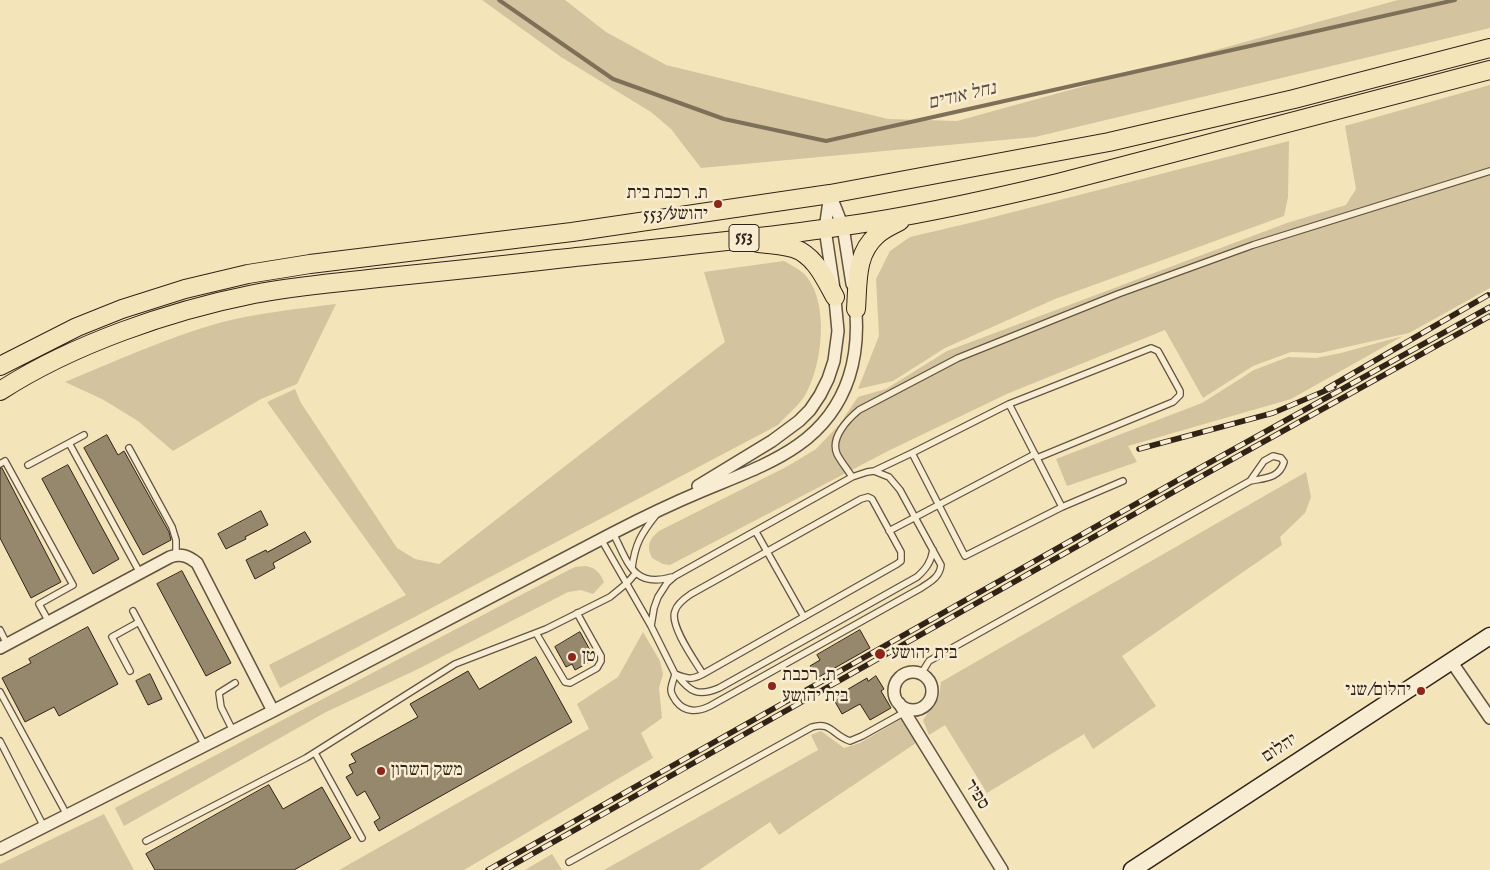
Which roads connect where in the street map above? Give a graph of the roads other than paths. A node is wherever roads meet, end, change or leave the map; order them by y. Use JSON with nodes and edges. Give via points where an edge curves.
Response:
{"nodes":[{"id":1,"x":1490,"y":48,"type":"edge"},
{"id":2,"x":1490,"y":70,"type":"edge"},
{"id":3,"x":1490,"y":171,"type":"edge"},
{"id":4,"x":830,"y":194,"type":"junction"},
{"id":5,"x":910,"y":215,"type":"junction"},
{"id":6,"x":843,"y":226,"type":"junction"},
{"id":7,"x":825,"y":229,"type":"junction"},
{"id":8,"x":736,"y":239,"type":"junction"},
{"id":9,"x":835,"y":297,"type":"junction"},
{"id":10,"x":856,"y":309,"type":"junction"},
{"id":11,"x":0,"y":366,"type":"edge"},
{"id":12,"x":0,"y":391,"type":"edge"},
{"id":13,"x":1010,"y":404,"type":"junction"},
{"id":14,"x":84,"y":435,"type":"dead end"},
{"id":15,"x":70,"y":443,"type":"junction"},
{"id":16,"x":130,"y":448,"type":"dead end"},
{"id":17,"x":912,"y":453,"type":"junction"},
{"id":18,"x":1036,"y":456,"type":"junction"},
{"id":19,"x":0,"y":464,"type":"edge"},
{"id":20,"x":28,"y":465,"type":"dead end"},
{"id":21,"x":874,"y":471,"type":"junction"},
{"id":22,"x":852,"y":477,"type":"junction"},
{"id":23,"x":1122,"y":481,"type":"dead end"},
{"id":24,"x":1250,"y":481,"type":"junction"},
{"id":25,"x":938,"y":504,"type":"junction"},
{"id":26,"x":665,"y":507,"type":"junction"},
{"id":27,"x":1062,"y":507,"type":"junction"},
{"id":28,"x":915,"y":517,"type":"junction"},
{"id":29,"x":889,"y":531,"type":"junction"},
{"id":30,"x":756,"y":532,"type":"junction"},
{"id":31,"x":613,"y":533,"type":"junction"},
{"id":32,"x":601,"y":539,"type":"junction"},
{"id":33,"x":933,"y":550,"type":"junction"},
{"id":34,"x":767,"y":551,"type":"junction"},
{"id":35,"x":176,"y":555,"type":"junction"},
{"id":36,"x":634,"y":571,"type":"junction"},
{"id":37,"x":140,"y":573,"type":"junction"},
{"id":38,"x":676,"y":576,"type":"junction"},
{"id":39,"x":627,"y":583,"type":"junction"},
{"id":40,"x":133,"y":611,"type":"dead end"},
{"id":41,"x":577,"y":613,"type":"junction"},
{"id":42,"x":804,"y":617,"type":"junction"},
{"id":43,"x":49,"y":622,"type":"junction"},
{"id":44,"x":139,"y":622,"type":"junction"},
{"id":45,"x":650,"y":626,"type":"junction"},
{"id":46,"x":0,"y":630,"type":"edge"},
{"id":47,"x":536,"y":633,"type":"junction"},
{"id":48,"x":1490,"y":636,"type":"edge"},
{"id":49,"x":4,"y":646,"type":"edge"},
{"id":50,"x":1451,"y":661,"type":"junction"},
{"id":51,"x":130,"y":671,"type":"dead end"},
{"id":52,"x":675,"y":674,"type":"junction"},
{"id":53,"x":703,"y":674,"type":"junction"},
{"id":54,"x":921,"y":674,"type":"junction"},
{"id":55,"x":235,"y":683,"type":"dead end"},
{"id":56,"x":0,"y":692,"type":"edge"},
{"id":57,"x":904,"y":708,"type":"junction"},
{"id":58,"x":921,"y":709,"type":"junction"},
{"id":59,"x":273,"y":711,"type":"junction"},
{"id":60,"x":1490,"y":718,"type":"edge"},
{"id":61,"x":233,"y":731,"type":"junction"},
{"id":62,"x":921,"y":738,"type":"junction"},
{"id":63,"x":0,"y":741,"type":"edge"},
{"id":64,"x":205,"y":746,"type":"junction"},
{"id":65,"x":315,"y":753,"type":"junction"},
{"id":66,"x":67,"y":815,"type":"junction"},
{"id":67,"x":44,"y":827,"type":"junction"},
{"id":68,"x":362,"y":838,"type":"dead end"},
{"id":69,"x":146,"y":840,"type":"dead end"},
{"id":70,"x":0,"y":849,"type":"edge"},
{"id":71,"x":569,"y":862,"type":"dead end"},
{"id":72,"x":1002,"y":870,"type":"edge"},
{"id":73,"x":1132,"y":870,"type":"edge"}],
"edges":[{"from":1,"to":4,"type":"main road","number":"553","via":[[1294,99],[1109,142]]},
{"from":2,"to":5,"type":"main road","number":"553","via":[[1058,183]]},
{"from":3,"to":22,"type":"lane","via":[[1252,245],[958,358],[858,410],[848,419],[835,446]]},
{"from":4,"to":6,"type":"street"},
{"from":4,"to":7,"type":"street"},
{"from":4,"to":11,"type":"main road","number":"553","via":[[572,232],[248,274],[184,289],[97,318]]},
{"from":5,"to":6,"type":"main road","number":"553"},
{"from":5,"to":10,"type":"main road","via":[[877,235],[863,252]]},
{"from":6,"to":7,"type":"main road","number":"553"},
{"from":6,"to":10,"type":"street"},
{"from":7,"to":8,"type":"main road","number":"553"},
{"from":7,"to":9,"type":"street"},
{"from":8,"to":9,"type":"main road","via":[[802,252],[819,268]]},
{"from":8,"to":12,"type":"main road","number":"553","via":[[252,294],[176,314],[105,338]]},
{"from":9,"to":26,"type":"street","via":[[838,331],[834,362],[810,410],[772,441]]},
{"from":10,"to":26,"type":"street","via":[[857,331],[852,366],[837,405],[825,423],[812,435],[756,469]]},
{"from":13,"to":17,"type":"lane"},
{"from":13,"to":18,"type":"lane"},
{"from":13,"to":18,"type":"lane","via":[[1151,348],[1158,351],[1180,391],[1180,396],[1173,402]]},
{"from":14,"to":15,"type":"lane"},
{"from":15,"to":20,"type":"lane"},
{"from":15,"to":37,"type":"lane"},
{"from":16,"to":35,"type":"lane","via":[[172,527]]},
{"from":17,"to":21,"type":"lane"},
{"from":17,"to":25,"type":"lane"},
{"from":18,"to":25,"type":"lane"},
{"from":18,"to":27,"type":"lane"},
{"from":19,"to":43,"type":"lane","via":[[5,461],[74,585],[39,604]]},
{"from":21,"to":22,"type":"lane"},
{"from":21,"to":28,"type":"lane","via":[[895,483]]},
{"from":22,"to":30,"type":"lane"},
{"from":23,"to":27,"type":"lane"},
{"from":24,"to":24,"type":"lane","via":[[1277,475],[1284,462],[1273,456],[1264,461]]},
{"from":24,"to":54,"type":"lane","via":[[929,661]]},
{"from":25,"to":27,"type":"lane","via":[[965,556]]},
{"from":25,"to":28,"type":"lane"},
{"from":26,"to":31,"type":"street"},
{"from":26,"to":36,"type":"lane","via":[[640,536],[634,555]]},
{"from":28,"to":29,"type":"lane"},
{"from":28,"to":33,"type":"lane"},
{"from":29,"to":34,"type":"lane","via":[[868,497]]},
{"from":29,"to":42,"type":"lane","via":[[901,552],[901,561]]},
{"from":30,"to":34,"type":"lane"},
{"from":30,"to":38,"type":"lane"},
{"from":31,"to":32,"type":"street"},
{"from":31,"to":36,"type":"lane"},
{"from":32,"to":39,"type":"lane"},
{"from":32,"to":59,"type":"street"},
{"from":33,"to":52,"type":"lane","via":[[928,566],[917,577],[719,688],[700,693],[692,691]]},
{"from":33,"to":52,"type":"lane","via":[[940,571],[933,580],[710,706],[688,710],[679,705],[671,689]]},
{"from":34,"to":42,"type":"lane"},
{"from":34,"to":53,"type":"lane","via":[[686,598],[674,611],[676,628]]},
{"from":35,"to":37,"type":"street"},
{"from":35,"to":59,"type":"street","via":[[186,556],[197,563]]},
{"from":36,"to":38,"type":"lane","via":[[641,578],[651,580]]},
{"from":36,"to":39,"type":"lane"},
{"from":37,"to":43,"type":"street"},
{"from":38,"to":45,"type":"lane","via":[[658,596]]},
{"from":39,"to":41,"type":"lane","via":[[610,597]]},
{"from":39,"to":45,"type":"lane"},
{"from":40,"to":44,"type":"lane"},
{"from":41,"to":47,"type":"lane"},
{"from":41,"to":47,"type":"lane","via":[[602,661],[597,668],[570,684],[565,682]]},
{"from":42,"to":53,"type":"lane"},
{"from":43,"to":49,"type":"street"},
{"from":44,"to":51,"type":"lane","via":[[112,637]]},
{"from":44,"to":64,"type":"lane"},
{"from":45,"to":52,"type":"lane"},
{"from":46,"to":49,"type":"lane"},
{"from":47,"to":65,"type":"lane","via":[[455,664]]},
{"from":48,"to":50,"type":"main road","name":"יהלום"},
{"from":50,"to":60,"type":"street"},
{"from":50,"to":73,"type":"main road","name":"יהלום"},
{"from":52,"to":53,"type":"lane","via":[[694,679]]},
{"from":54,"to":57,"type":"street","via":[[906,674],[897,682],[895,693]]},
{"from":54,"to":58,"type":"street","via":[[930,683],[932,695]]},
{"from":55,"to":61,"type":"lane","via":[[219,693],[221,707]]},
{"from":56,"to":66,"type":"lane"},
{"from":57,"to":58,"type":"street"},
{"from":57,"to":62,"type":"street","name":"ספיר"},
{"from":57,"to":71,"type":"lane","via":[[850,741],[838,737],[826,726],[812,727]]},
{"from":58,"to":62,"type":"street","name":"ספיר","via":[[917,719]]},
{"from":59,"to":61,"type":"street"},
{"from":61,"to":64,"type":"street"},
{"from":62,"to":72,"type":"street","name":"ספיר"},
{"from":63,"to":67,"type":"lane"},
{"from":64,"to":66,"type":"street"},
{"from":65,"to":68,"type":"lane"},
{"from":65,"to":69,"type":"lane"},
{"from":66,"to":67,"type":"street"},
{"from":67,"to":70,"type":"street"}]}
